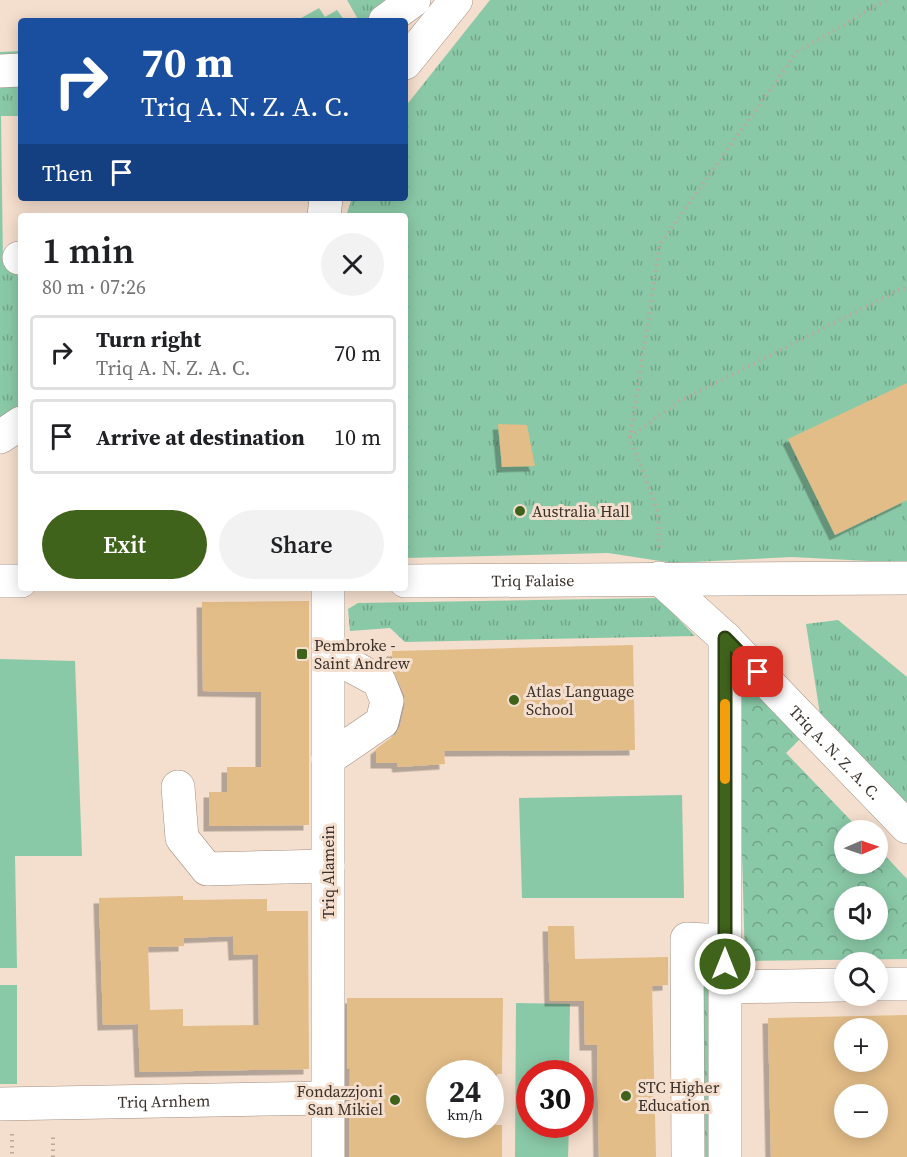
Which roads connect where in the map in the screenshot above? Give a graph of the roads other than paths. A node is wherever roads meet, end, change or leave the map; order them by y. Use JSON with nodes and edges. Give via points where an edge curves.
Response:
{"nodes":[{"id":1,"x":414,"y":0,"type":"edge"},
{"id":2,"x":456,"y":0,"type":"edge"},
{"id":3,"x":389,"y":18,"type":"edge"},
{"id":4,"x":408,"y":59,"type":"edge"},
{"id":5,"x":0,"y":70,"type":"edge"},
{"id":6,"x":18,"y":70,"type":"edge"},
{"id":7,"x":18,"y":425,"type":"edge"},
{"id":8,"x":0,"y":437,"type":"edge"},
{"id":9,"x":659,"y":578,"type":"junction"},
{"id":10,"x":907,"y":578,"type":"edge"},
{"id":11,"x":408,"y":580,"type":"edge"},
{"id":12,"x":0,"y":581,"type":"edge"},
{"id":13,"x":18,"y":581,"type":"edge"},
{"id":14,"x":328,"y":591,"type":"edge"},
{"id":15,"x":725,"y":638,"type":"junction"},
{"id":16,"x":328,"y":654,"type":"junction"},
{"id":17,"x":328,"y":759,"type":"junction"},
{"id":18,"x":178,"y":787,"type":"dead end"},
{"id":19,"x":907,"y":827,"type":"edge"},
{"id":20,"x":328,"y":866,"type":"junction"},
{"id":21,"x":725,"y":941,"type":"junction"},
{"id":22,"x":888,"y":984,"type":"edge"},
{"id":23,"x":907,"y":984,"type":"edge"},
{"id":24,"x":834,"y":985,"type":"edge"},
{"id":25,"x":725,"y":987,"type":"junction"},
{"id":26,"x":328,"y":1098,"type":"junction"},
{"id":27,"x":0,"y":1104,"type":"edge"},
{"id":28,"x":328,"y":1157,"type":"edge"},
{"id":29,"x":688,"y":1157,"type":"edge"},
{"id":30,"x":725,"y":1157,"type":"edge"}],
"edges":[{"from":1,"to":3,"type":"street"},
{"from":2,"to":4,"type":"street"},
{"from":5,"to":6,"type":"street"},
{"from":7,"to":8,"type":"street"},
{"from":9,"to":10,"type":"street","name":"Triq Falaise"},
{"from":9,"to":11,"type":"street","name":"Triq Falaise"},
{"from":9,"to":15,"type":"street","name":"Triq A. N. Z. A. C."},
{"from":12,"to":13,"type":"street"},
{"from":14,"to":16,"type":"street","name":"Triq Alamein"},
{"from":15,"to":19,"type":"street","name":"Triq A. N. Z. A. C."},
{"from":15,"to":21,"type":"street"},
{"from":16,"to":17,"type":"street","name":"Triq Alamein"},
{"from":16,"to":17,"type":"street","via":[[379,681],[387,701],[382,722]]},
{"from":17,"to":20,"type":"street","name":"Triq Alamein"},
{"from":18,"to":20,"type":"street","via":[[182,838],[207,869]]},
{"from":20,"to":26,"type":"street","name":"Triq Alamein"},
{"from":21,"to":25,"type":"street"},
{"from":21,"to":29,"type":"street","via":[[687,939]]},
{"from":22,"to":23,"type":"street"},
{"from":24,"to":25,"type":"street"},
{"from":25,"to":30,"type":"street"},
{"from":26,"to":27,"type":"street","name":"Triq Arnhem"},
{"from":26,"to":28,"type":"street","name":"Triq Alamein"}]}
